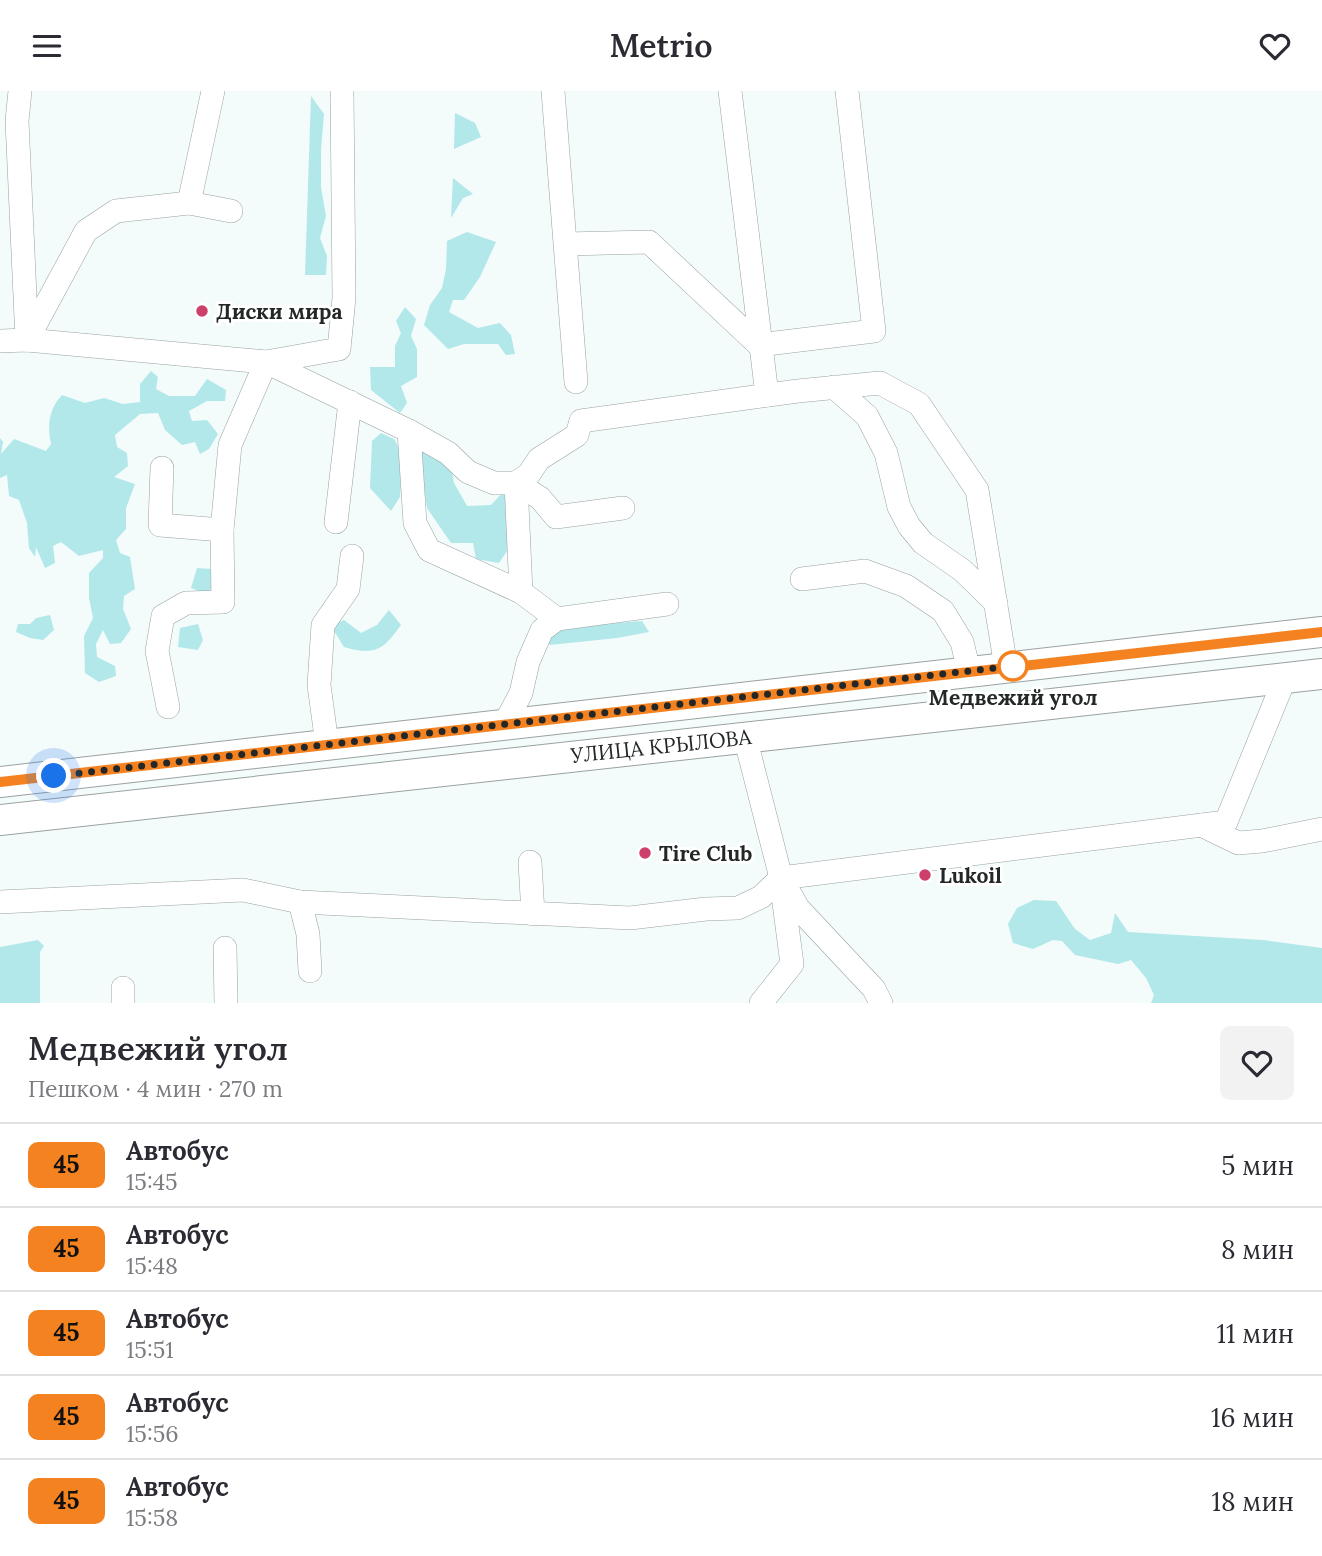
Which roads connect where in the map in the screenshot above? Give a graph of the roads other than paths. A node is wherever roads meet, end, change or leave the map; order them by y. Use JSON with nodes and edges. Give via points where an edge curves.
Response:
{"nodes":[{"id":1,"x":20,"y":91,"type":"edge"},
{"id":2,"x":213,"y":91,"type":"edge"},
{"id":3,"x":342,"y":91,"type":"edge"},
{"id":4,"x":553,"y":91,"type":"edge"},
{"id":5,"x":730,"y":91,"type":"edge"},
{"id":6,"x":847,"y":91,"type":"edge"},
{"id":7,"x":189,"y":203,"type":"junction"},
{"id":8,"x":231,"y":211,"type":"dead end"},
{"id":9,"x":566,"y":244,"type":"junction"},
{"id":10,"x":27,"y":340,"type":"junction"},
{"id":11,"x":0,"y":341,"type":"edge"},
{"id":12,"x":759,"y":345,"type":"junction"},
{"id":13,"x":265,"y":362,"type":"junction"},
{"id":14,"x":576,"y":382,"type":"dead end"},
{"id":15,"x":834,"y":387,"type":"junction"},
{"id":16,"x":767,"y":395,"type":"junction"},
{"id":17,"x":349,"y":403,"type":"junction"},
{"id":18,"x":409,"y":431,"type":"junction"},
{"id":19,"x":162,"y":468,"type":"dead end"},
{"id":20,"x":516,"y":484,"type":"junction"},
{"id":21,"x":623,"y":508,"type":"dead end"},
{"id":22,"x":336,"y":522,"type":"dead end"},
{"id":23,"x":222,"y":530,"type":"junction"},
{"id":24,"x":352,"y":556,"type":"dead end"},
{"id":25,"x":802,"y":579,"type":"dead end"},
{"id":26,"x":521,"y":591,"type":"junction"},
{"id":27,"x":996,"y":603,"type":"junction"},
{"id":28,"x":667,"y":604,"type":"dead end"},
{"id":29,"x":557,"y":619,"type":"junction"},
{"id":30,"x":1322,"y":632,"type":"edge"},
{"id":31,"x":1006,"y":667,"type":"junction"},
{"id":32,"x":969,"y":671,"type":"junction"},
{"id":33,"x":1322,"y":674,"type":"edge"},
{"id":34,"x":1285,"y":678,"type":"junction"},
{"id":35,"x":168,"y":707,"type":"dead end"},
{"id":36,"x":504,"y":725,"type":"junction"},
{"id":37,"x":745,"y":737,"type":"junction"},
{"id":38,"x":327,"y":744,"type":"junction"},
{"id":39,"x":0,"y":782,"type":"edge"},
{"id":40,"x":0,"y":820,"type":"edge"},
{"id":41,"x":1201,"y":825,"type":"junction"},
{"id":42,"x":1322,"y":829,"type":"edge"},
{"id":43,"x":530,"y":862,"type":"dead end"},
{"id":44,"x":781,"y":878,"type":"junction"},
{"id":45,"x":0,"y":902,"type":"edge"},
{"id":46,"x":300,"y":902,"type":"junction"},
{"id":47,"x":533,"y":914,"type":"junction"},
{"id":48,"x":225,"y":948,"type":"dead end"},
{"id":49,"x":310,"y":971,"type":"dead end"},
{"id":50,"x":226,"y":1003,"type":"edge"},
{"id":51,"x":761,"y":1003,"type":"edge"},
{"id":52,"x":881,"y":1003,"type":"edge"}],
"edges":[{"from":1,"to":10,"type":"street","via":[[17,121]]},
{"from":2,"to":7,"type":"street"},
{"from":3,"to":13,"type":"street","via":[[344,297],[339,349]]},
{"from":4,"to":9,"type":"street"},
{"from":5,"to":12,"type":"street"},
{"from":6,"to":12,"type":"street","via":[[874,331]]},
{"from":7,"to":8,"type":"street"},
{"from":7,"to":10,"type":"street","via":[[116,211],[86,232]]},
{"from":9,"to":12,"type":"street","via":[[649,242]]},
{"from":9,"to":14,"type":"street"},
{"from":10,"to":11,"type":"street"},
{"from":10,"to":13,"type":"street"},
{"from":12,"to":16,"type":"street"},
{"from":13,"to":17,"type":"street"},
{"from":13,"to":23,"type":"street","via":[[230,446]]},
{"from":15,"to":16,"type":"street"},
{"from":15,"to":27,"type":"street","via":[[867,416],[886,453],[899,507],[909,526]]},
{"from":15,"to":27,"type":"street","via":[[880,383],[919,404],[977,491]]},
{"from":16,"to":20,"type":"street","via":[[581,421],[577,435],[539,459]]},
{"from":17,"to":18,"type":"street"},
{"from":17,"to":22,"type":"street"},
{"from":18,"to":20,"type":"street","via":[[448,453],[468,472],[494,483]]},
{"from":18,"to":26,"type":"street","via":[[415,523],[429,550]]},
{"from":19,"to":23,"type":"street","via":[[160,526]]},
{"from":20,"to":21,"type":"street","via":[[540,498],[556,517]]},
{"from":20,"to":26,"type":"street"},
{"from":23,"to":35,"type":"street","via":[[223,602],[186,603],[163,616],[157,651]]},
{"from":24,"to":38,"type":"street","via":[[348,589],[323,625],[320,685]]},
{"from":25,"to":32,"type":"street","via":[[865,571],[906,586],[943,611],[962,642]]},
{"from":26,"to":29,"type":"street"},
{"from":27,"to":31,"type":"street"},
{"from":28,"to":29,"type":"street"},
{"from":29,"to":36,"type":"street","via":[[542,630],[521,693]]},
{"from":30,"to":31,"type":"main road","name":"УЛИЦА КРЫЛОВА"},
{"from":31,"to":32,"type":"main road","name":"УЛИЦА КРЫЛОВА"},
{"from":32,"to":36,"type":"main road","name":"УЛИЦА КРЫЛОВА"},
{"from":33,"to":34,"type":"main road","name":"УЛИЦА КРЫЛОВА"},
{"from":34,"to":37,"type":"main road","name":"УЛИЦА КРЫЛОВА"},
{"from":34,"to":41,"type":"street","via":[[1226,822]]},
{"from":36,"to":38,"type":"main road","name":"УЛИЦА КРЫЛОВА"},
{"from":37,"to":40,"type":"main road","name":"УЛИЦА КРЫЛОВА"},
{"from":37,"to":44,"type":"street"},
{"from":38,"to":39,"type":"main road","name":"УЛИЦА КРЫЛОВА"},
{"from":41,"to":42,"type":"street","via":[[1238,843]]},
{"from":41,"to":44,"type":"street"},
{"from":43,"to":47,"type":"street"},
{"from":44,"to":47,"type":"street","via":[[761,897],[738,908],[630,918]]},
{"from":44,"to":51,"type":"street","via":[[792,964]]},
{"from":44,"to":52,"type":"street","via":[[798,908],[874,989]]},
{"from":45,"to":46,"type":"street","via":[[243,890]]},
{"from":46,"to":47,"type":"street"},
{"from":46,"to":49,"type":"street"},
{"from":48,"to":50,"type":"street"}]}
